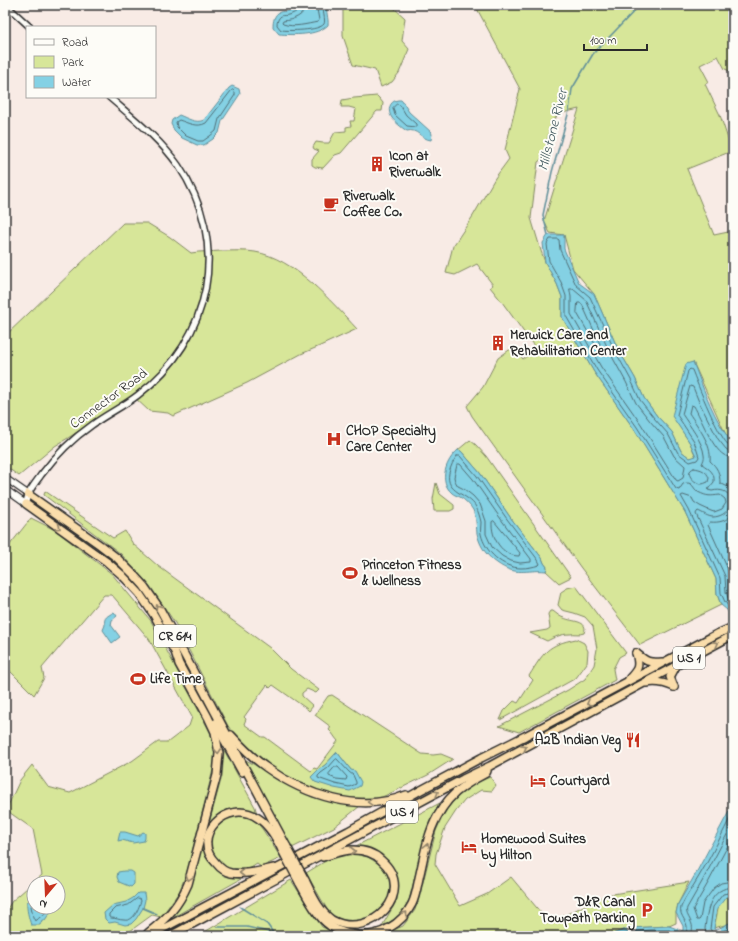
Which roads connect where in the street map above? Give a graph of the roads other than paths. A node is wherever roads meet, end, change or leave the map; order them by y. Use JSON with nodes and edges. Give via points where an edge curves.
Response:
{"nodes":[{"id":1,"x":6,"y":5,"type":"edge"},
{"id":2,"x":29,"y":26,"type":"edge"},
{"id":3,"x":110,"y":98,"type":"edge"},
{"id":4,"x":5,"y":478,"type":"edge"},
{"id":5,"x":5,"y":489,"type":"edge"},
{"id":6,"x":28,"y":494,"type":"junction"},
{"id":7,"x":19,"y":498,"type":"junction"},
{"id":8,"x":26,"y":504,"type":"junction"},
{"id":9,"x":733,"y":626,"type":"edge"},
{"id":10,"x":733,"y":635,"type":"edge"},
{"id":11,"x":175,"y":652,"type":"junction"},
{"id":12,"x":664,"y":662,"type":"junction"},
{"id":13,"x":676,"y":665,"type":"junction"},
{"id":14,"x":645,"y":683,"type":"junction"},
{"id":15,"x":624,"y":685,"type":"junction"},
{"id":16,"x":224,"y":727,"type":"junction"},
{"id":17,"x":490,"y":766,"type":"junction"},
{"id":18,"x":421,"y":790,"type":"junction"},
{"id":19,"x":278,"y":841,"type":"junction"},
{"id":20,"x":284,"y":848,"type":"junction"},
{"id":21,"x":315,"y":859,"type":"junction"},
{"id":22,"x":280,"y":867,"type":"junction"},
{"id":23,"x":302,"y":881,"type":"junction"},
{"id":24,"x":144,"y":936,"type":"edge"},
{"id":25,"x":149,"y":936,"type":"edge"},
{"id":26,"x":170,"y":936,"type":"edge"}],
"edges":[{"from":1,"to":2,"type":"street"},
{"from":3,"to":6,"type":"street","name":"Connector Road","via":[[146,129],[174,159],[193,191],[204,220],[208,248],[208,270],[203,301],[189,336],[169,366],[138,396],[92,425],[64,448]]},
{"from":4,"to":6,"type":"main road","number":"CR 614"},
{"from":5,"to":7,"type":"main road","number":"CR 614"},
{"from":6,"to":7,"type":"street"},
{"from":6,"to":8,"type":"street"},
{"from":16,"to":6,"type":"highway","number":"CR 614","one_way":true,"via":[[160,609],[144,586],[112,554]]},
{"from":7,"to":8,"type":"main road","number":"CR 614"},
{"from":8,"to":11,"type":"highway","number":"CR 614","one_way":true,"via":[[122,575],[154,615]]},
{"from":9,"to":12,"type":"highway","number":"US 1"},
{"from":13,"to":10,"type":"highway","number":"US 1","one_way":true},
{"from":11,"to":19,"type":"highway"},
{"from":11,"to":24,"type":"highway","one_way":true,"via":[[215,732],[219,753],[218,770],[185,890],[172,912]]},
{"from":12,"to":15,"type":"highway","number":"US 1"},
{"from":12,"to":15,"type":"highway","via":[[649,662],[636,653],[639,665]]},
{"from":13,"to":14,"type":"highway","number":"US 1"},
{"from":13,"to":14,"type":"highway","via":[[670,677],[674,687],[661,682]]},
{"from":17,"to":14,"type":"highway","number":"US 1","one_way":true},
{"from":15,"to":18,"type":"highway","number":"US 1","one_way":true},
{"from":18,"to":16,"type":"highway","one_way":true,"via":[[390,800],[372,802],[353,802],[326,796],[294,784],[266,768]]},
{"from":16,"to":20,"type":"highway"},
{"from":21,"to":17,"type":"highway","number":"US 1","one_way":true},
{"from":23,"to":17,"type":"highway","one_way":true,"via":[[309,900],[320,917],[335,929],[348,934],[365,935],[389,928],[399,921],[412,904],[429,835],[443,807],[461,788],[486,773]]},
{"from":18,"to":22,"type":"highway","number":"US 1"},
{"from":19,"to":20,"type":"highway"},
{"from":22,"to":19,"type":"highway","one_way":true,"via":[[246,874],[230,873],[214,861],[207,843],[213,825],[224,816],[238,812],[257,817]]},
{"from":20,"to":23,"type":"highway","bridge":true},
{"from":21,"to":23,"type":"highway","one_way":true,"via":[[346,850],[368,852],[379,858],[388,867],[393,878],[394,893],[387,912],[379,920],[366,926],[357,928],[340,925],[324,913]]},
{"from":21,"to":26,"type":"highway","number":"US 1"},
{"from":22,"to":25,"type":"highway","number":"US 1"}]}
